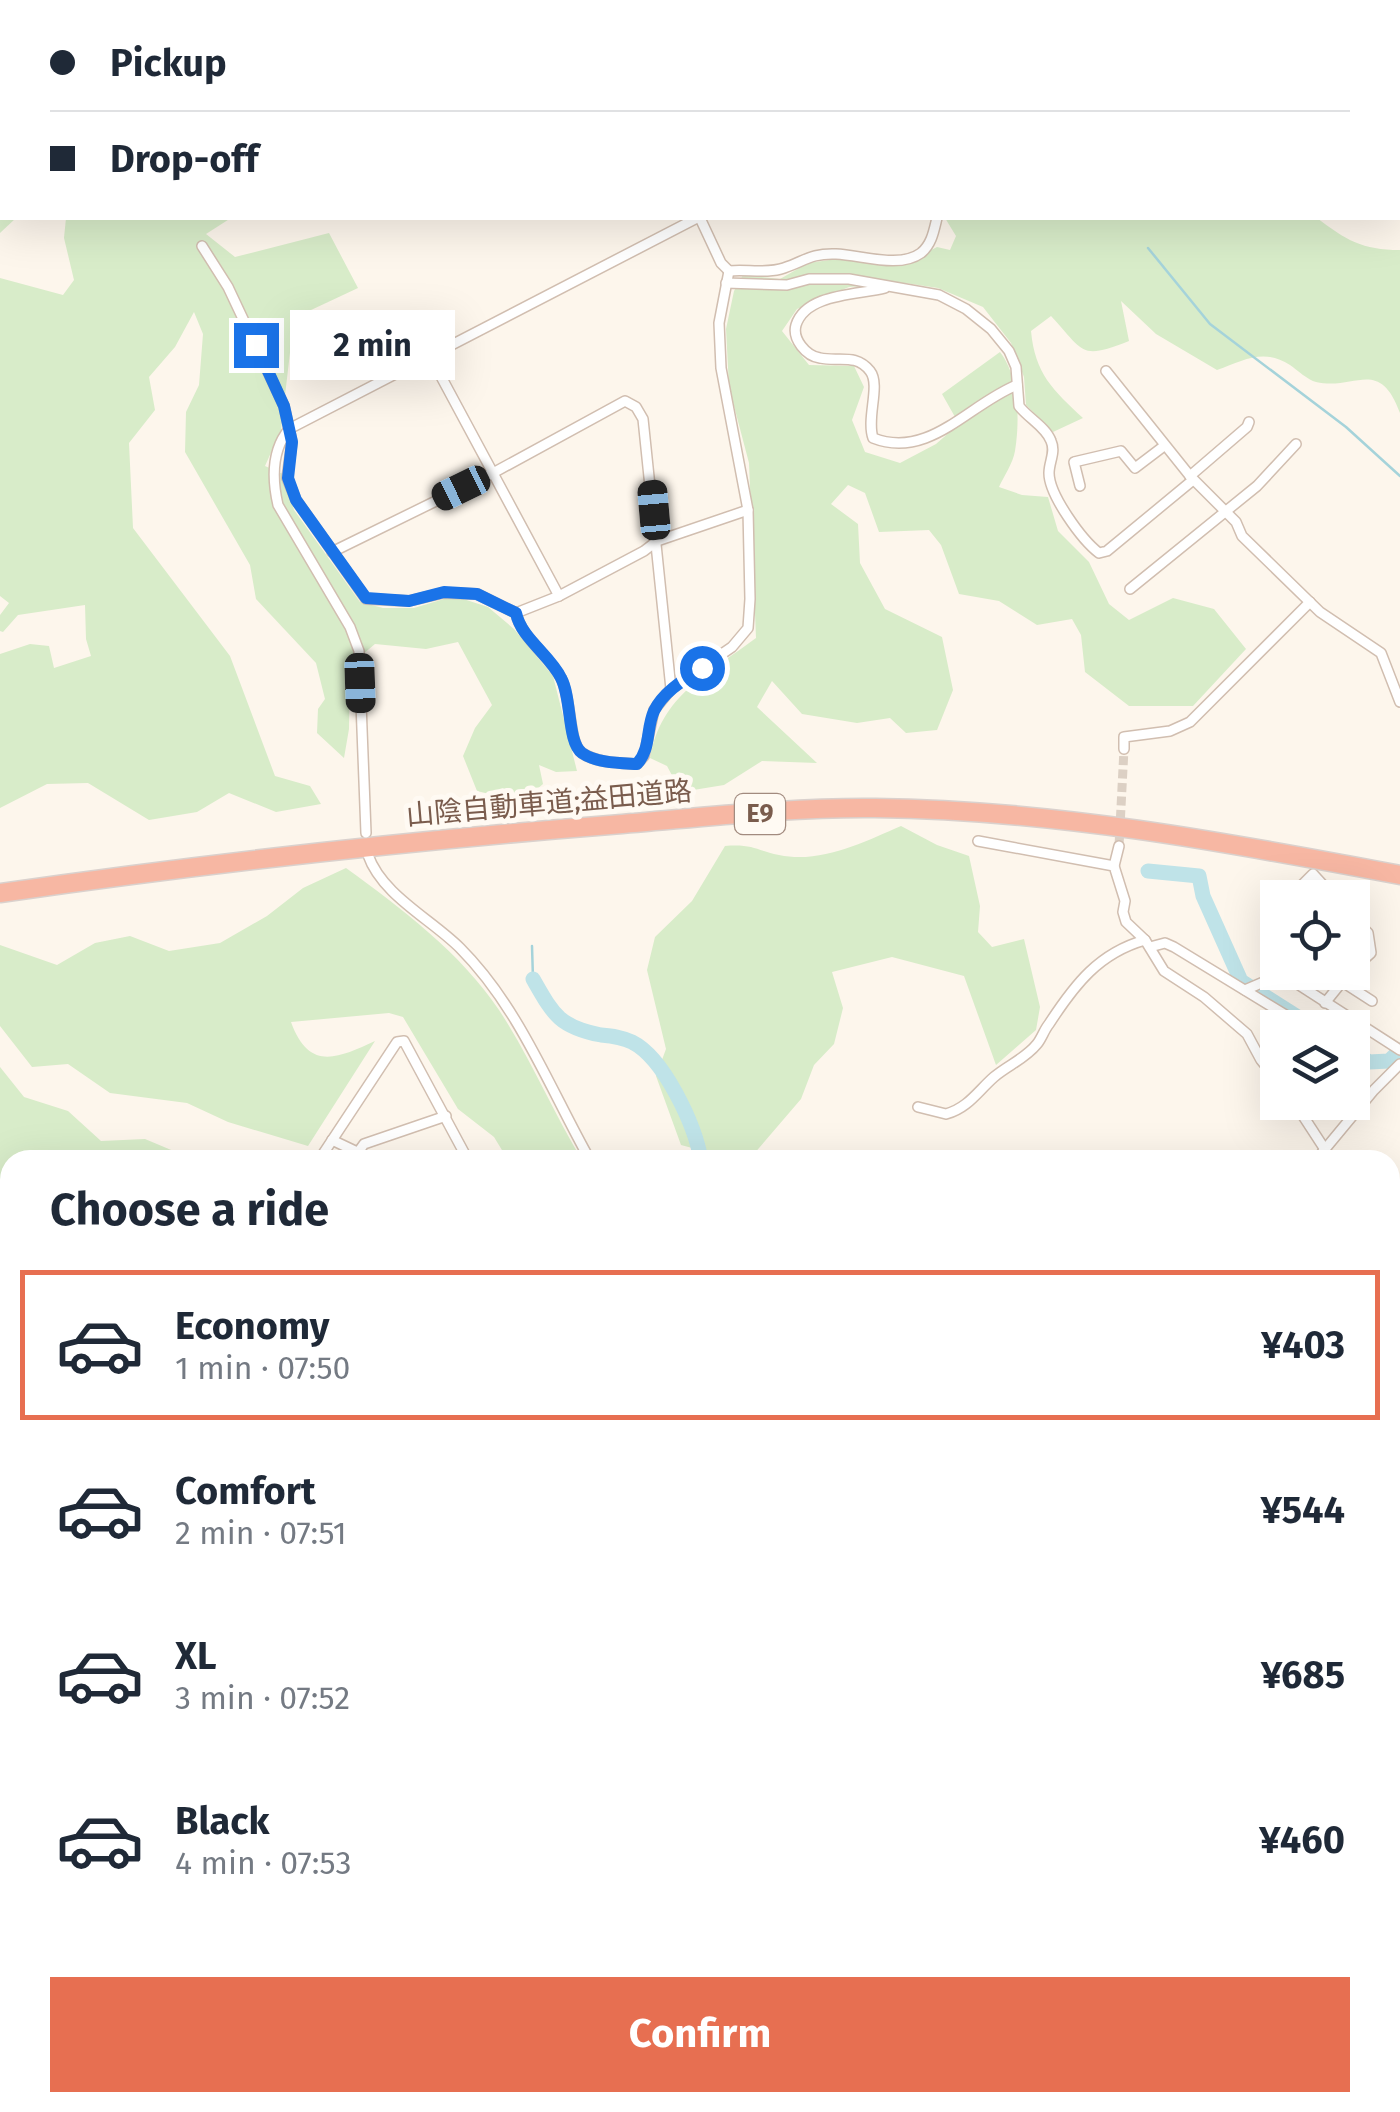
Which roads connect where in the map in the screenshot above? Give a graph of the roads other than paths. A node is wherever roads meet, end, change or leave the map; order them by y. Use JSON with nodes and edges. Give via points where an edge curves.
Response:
{"nodes":[{"id":1,"x":695,"y":220,"type":"edge"},
{"id":2,"x":700,"y":220,"type":"edge"},
{"id":3,"x":937,"y":220,"type":"edge"},
{"id":4,"x":202,"y":246,"type":"dead end"},
{"id":5,"x":729,"y":271,"type":"junction"},
{"id":6,"x":726,"y":283,"type":"junction"},
{"id":7,"x":888,"y":287,"type":"junction"},
{"id":8,"x":430,"y":356,"type":"junction"},
{"id":9,"x":1106,"y":371,"type":"dead end"},
{"id":10,"x":1018,"y":384,"type":"junction"},
{"id":11,"x":1248,"y":422,"type":"dead end"},
{"id":12,"x":289,"y":429,"type":"junction"},
{"id":13,"x":1296,"y":444,"type":"dead end"},
{"id":14,"x":1164,"y":446,"type":"junction"},
{"id":15,"x":493,"y":473,"type":"junction"},
{"id":16,"x":1192,"y":478,"type":"junction"},
{"id":17,"x":1080,"y":486,"type":"dead end"},
{"id":18,"x":748,"y":510,"type":"junction"},
{"id":19,"x":1225,"y":512,"type":"junction"},
{"id":20,"x":657,"y":541,"type":"junction"},
{"id":21,"x":332,"y":552,"type":"junction"},
{"id":22,"x":1130,"y":589,"type":"dead end"},
{"id":23,"x":558,"y":596,"type":"junction"},
{"id":24,"x":1310,"y":602,"type":"junction"},
{"id":25,"x":516,"y":613,"type":"junction"},
{"id":26,"x":671,"y":689,"type":"junction"},
{"id":27,"x":1400,"y":702,"type":"edge"},
{"id":28,"x":1124,"y":749,"type":"dead end"},
{"id":29,"x":366,"y":833,"type":"dead end"},
{"id":30,"x":978,"y":841,"type":"dead end"},
{"id":31,"x":1119,"y":846,"type":"tunnel mouth"},
{"id":32,"x":368,"y":855,"type":"dead end"},
{"id":33,"x":1114,"y":866,"type":"junction"},
{"id":34,"x":1400,"y":875,"type":"edge"},
{"id":35,"x":0,"y":894,"type":"edge"},
{"id":36,"x":1148,"y":944,"type":"junction"},
{"id":37,"x":1245,"y":990,"type":"junction"},
{"id":38,"x":1334,"y":990,"type":"edge"},
{"id":39,"x":1354,"y":990,"type":"edge"},
{"id":40,"x":1372,"y":1001,"type":"dead end"},
{"id":41,"x":1325,"y":1002,"type":"junction"},
{"id":42,"x":1278,"y":1010,"type":"edge"},
{"id":43,"x":1400,"y":1050,"type":"edge"},
{"id":44,"x":1260,"y":1058,"type":"edge"},
{"id":45,"x":1400,"y":1064,"type":"edge"},
{"id":46,"x":918,"y":1107,"type":"dead end"},
{"id":47,"x":446,"y":1116,"type":"junction"},
{"id":48,"x":1306,"y":1120,"type":"edge"},
{"id":49,"x":332,"y":1140,"type":"junction"},
{"id":50,"x":1324,"y":1148,"type":"joint"},
{"id":51,"x":326,"y":1150,"type":"edge"},
{"id":52,"x":359,"y":1150,"type":"joint"},
{"id":53,"x":463,"y":1150,"type":"edge"},
{"id":54,"x":585,"y":1150,"type":"edge"}],
"edges":[{"from":1,"to":8,"type":"street"},
{"from":2,"to":5,"type":"street"},
{"from":3,"to":5,"type":"street","via":[[922,252],[903,260],[834,253],[808,255],[770,271]]},
{"from":4,"to":12,"type":"street","via":[[271,374]]},
{"from":5,"to":6,"type":"street"},
{"from":6,"to":7,"type":"street","via":[[849,279]]},
{"from":6,"to":18,"type":"street","via":[[721,368]]},
{"from":7,"to":10,"type":"street","via":[[940,295],[966,309],[1009,351]]},
{"from":7,"to":10,"type":"street","via":[[812,306],[795,333],[818,358],[857,360],[871,372],[872,438],[899,445],[930,438]]},
{"from":8,"to":12,"type":"street"},
{"from":8,"to":15,"type":"street"},
{"from":9,"to":14,"type":"street"},
{"from":10,"to":16,"type":"street","via":[[1019,406],[1054,448],[1050,484],[1076,531],[1100,553]]},
{"from":11,"to":16,"type":"street"},
{"from":12,"to":21,"type":"street","via":[[288,478]]},
{"from":12,"to":29,"type":"street","via":[[276,456],[278,505],[359,651]]},
{"from":13,"to":19,"type":"street"},
{"from":14,"to":16,"type":"street"},
{"from":14,"to":17,"type":"street","via":[[1135,468],[1122,451],[1074,462]]},
{"from":15,"to":20,"type":"street","via":[[626,401],[644,419]]},
{"from":15,"to":21,"type":"street"},
{"from":15,"to":23,"type":"street"},
{"from":16,"to":19,"type":"street"},
{"from":18,"to":20,"type":"street"},
{"from":18,"to":26,"type":"street","via":[[748,628]]},
{"from":19,"to":22,"type":"street"},
{"from":19,"to":24,"type":"street"},
{"from":20,"to":23,"type":"street"},
{"from":20,"to":26,"type":"street"},
{"from":21,"to":25,"type":"street","via":[[366,598],[477,594]]},
{"from":23,"to":25,"type":"street"},
{"from":24,"to":27,"type":"street","via":[[1380,653]]},
{"from":24,"to":28,"type":"street","via":[[1205,710],[1170,731],[1124,737]]},
{"from":25,"to":26,"type":"street","via":[[561,677],[573,741],[587,756],[637,764],[654,710]]},
{"from":30,"to":33,"type":"street"},
{"from":31,"to":33,"type":"street"},
{"from":32,"to":54,"type":"street","via":[[380,878],[484,974]]},
{"from":33,"to":36,"type":"street","via":[[1126,922]]},
{"from":34,"to":35,"type":"highway","name":"山陰自動車道;益田道路","number":"E9","via":[[1107,824],[871,808],[353,847]]},
{"from":36,"to":37,"type":"street","via":[[1174,947]]},
{"from":36,"to":44,"type":"street","via":[[1164,971],[1247,1034]]},
{"from":36,"to":46,"type":"street","via":[[1097,963],[1038,1043],[969,1103],[946,1114]]},
{"from":37,"to":41,"type":"street","via":[[1282,974]]},
{"from":37,"to":42,"type":"street"},
{"from":38,"to":41,"type":"street"},
{"from":39,"to":40,"type":"street"},
{"from":41,"to":43,"type":"street"},
{"from":45,"to":50,"type":"street"},
{"from":47,"to":49,"type":"street","via":[[404,1041],[397,1042]]},
{"from":47,"to":52,"type":"street"},
{"from":47,"to":53,"type":"street"},
{"from":48,"to":50,"type":"street"},
{"from":49,"to":51,"type":"street"},
{"from":49,"to":52,"type":"street"}]}
